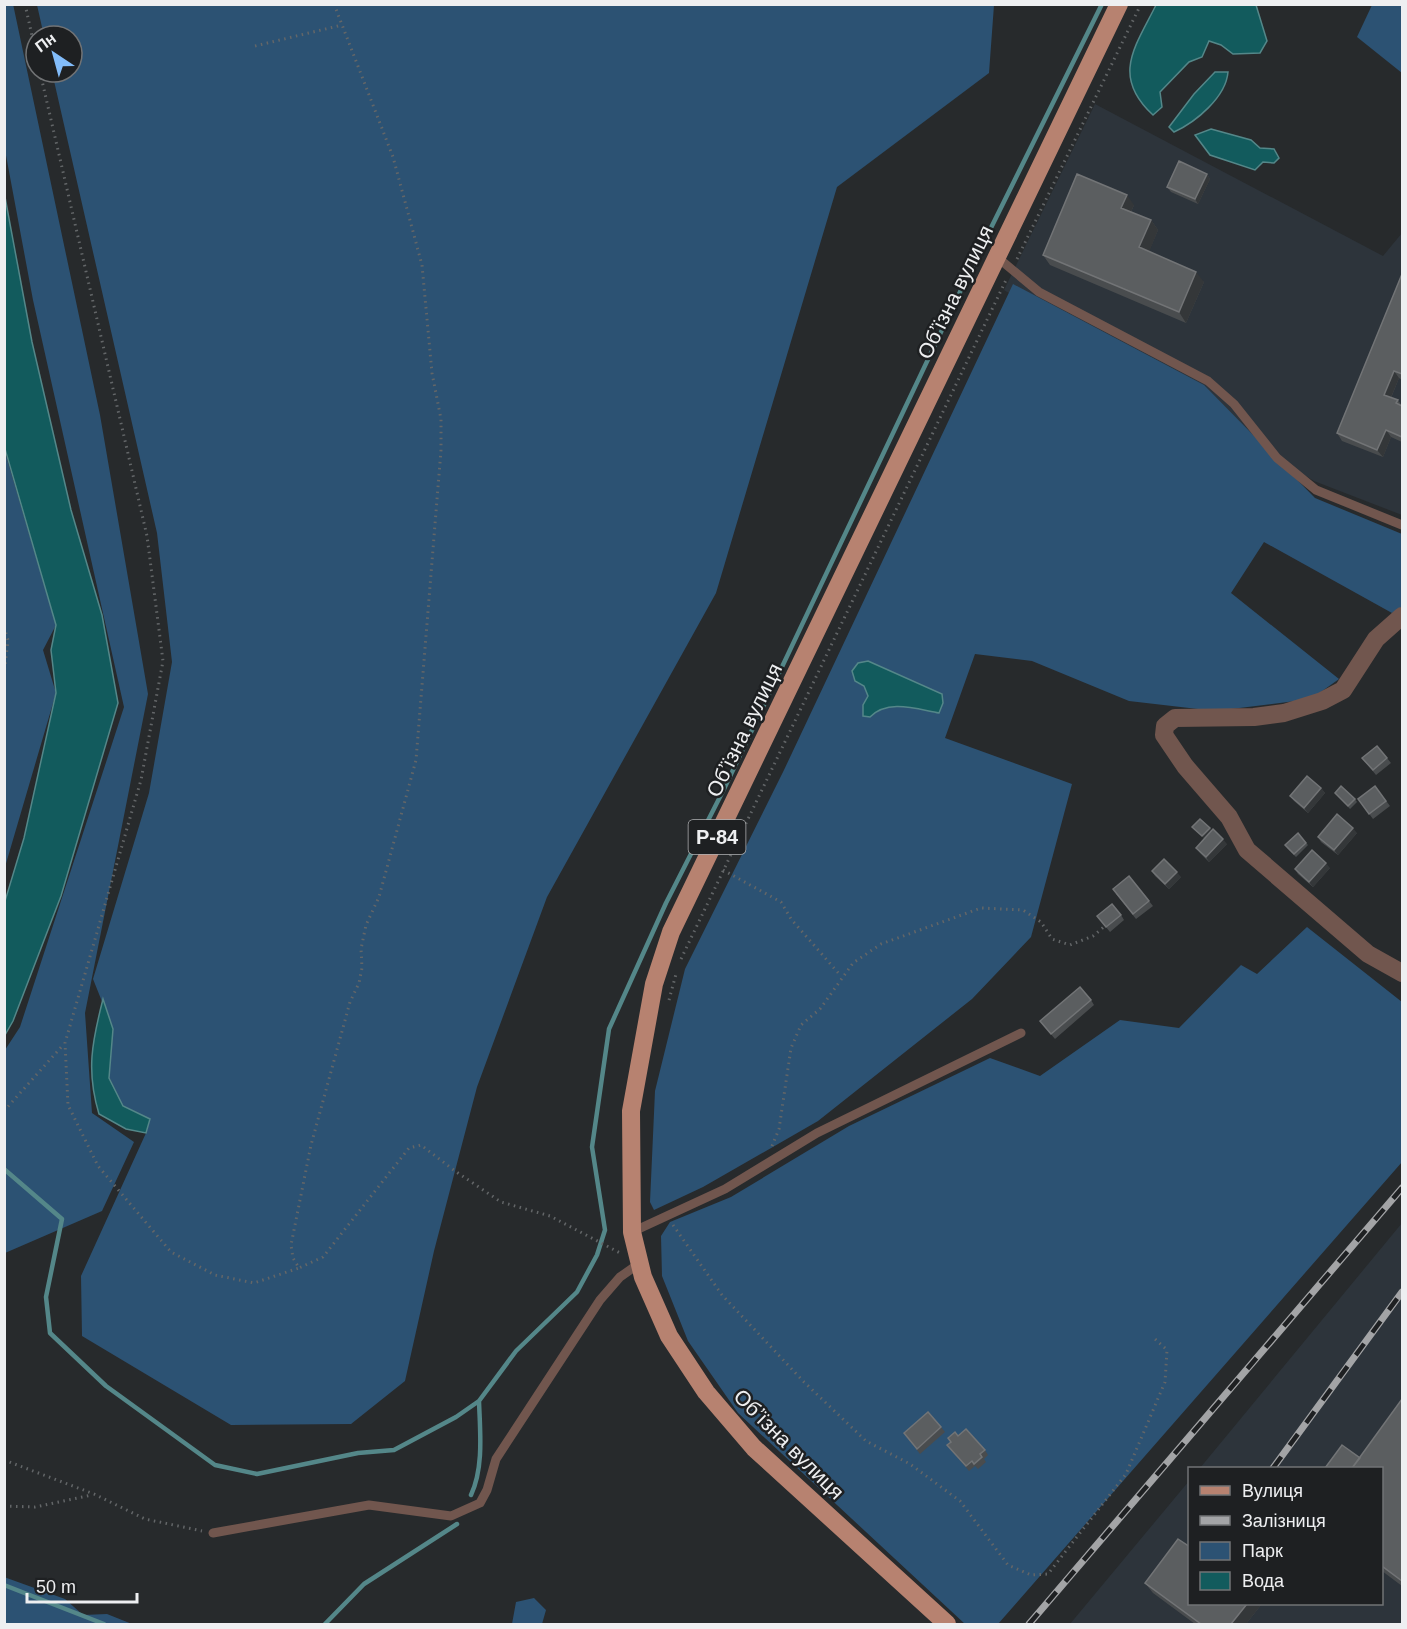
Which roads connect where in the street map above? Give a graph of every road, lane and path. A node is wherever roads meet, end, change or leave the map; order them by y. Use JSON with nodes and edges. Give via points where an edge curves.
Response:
{"nodes":[{"id":1,"x":25,"y":4,"type":"edge"},
{"id":2,"x":334,"y":4,"type":"edge"},
{"id":3,"x":1119,"y":4,"type":"edge"},
{"id":4,"x":1141,"y":4,"type":"edge"},
{"id":5,"x":29,"y":24,"type":"edge"},
{"id":6,"x":342,"y":25,"type":"junction"},
{"id":7,"x":255,"y":46,"type":"dead end"},
{"id":8,"x":43,"y":84,"type":"edge"},
{"id":9,"x":997,"y":257,"type":"junction"},
{"id":10,"x":1012,"y":269,"type":"junction"},
{"id":11,"x":1402,"y":525,"type":"edge"},
{"id":12,"x":1402,"y":616,"type":"edge"},
{"id":13,"x":4,"y":627,"type":"edge"},
{"id":14,"x":4,"y":674,"type":"edge"},
{"id":15,"x":723,"y":870,"type":"junction"},
{"id":16,"x":1105,"y":926,"type":"edge"},
{"id":17,"x":1402,"y":973,"type":"edge"},
{"id":18,"x":841,"y":976,"type":"junction"},
{"id":19,"x":666,"y":1011,"type":"dead end"},
{"id":20,"x":1021,"y":1033,"type":"dead end"},
{"id":21,"x":65,"y":1043,"type":"junction"},
{"id":22,"x":4,"y":1111,"type":"edge"},
{"id":23,"x":765,"y":1164,"type":"junction"},
{"id":24,"x":665,"y":1214,"type":"junction"},
{"id":25,"x":632,"y":1232,"type":"junction"},
{"id":26,"x":606,"y":1246,"type":"dead end"},
{"id":27,"x":640,"y":1263,"type":"junction"},
{"id":28,"x":299,"y":1268,"type":"junction"},
{"id":29,"x":1154,"y":1338,"type":"dead end"},
{"id":30,"x":4,"y":1460,"type":"edge"},
{"id":31,"x":94,"y":1494,"type":"junction"},
{"id":32,"x":4,"y":1506,"type":"edge"},
{"id":33,"x":213,"y":1533,"type":"joint"},
{"id":34,"x":947,"y":1624,"type":"edge"}],
"edges":[{"from":1,"to":5,"type":"path"},
{"from":2,"to":6,"type":"path"},
{"from":3,"to":9,"type":"main road","name":"Обʼїзна вулиця","number":"Р-84"},
{"from":4,"to":10,"type":"path"},
{"from":6,"to":7,"type":"path"},
{"from":6,"to":28,"type":"path","via":[[393,157],[422,265],[432,373],[441,419],[441,450],[416,760],[379,897],[366,925],[359,983],[350,1002],[311,1145],[291,1245]]},
{"from":8,"to":21,"type":"path","via":[[147,536],[163,661],[141,780]]},
{"from":9,"to":10,"type":"lane"},
{"from":9,"to":25,"type":"main road","name":"Обʼїзна вулиця","number":"Р-84","via":[[672,932],[654,984],[631,1111]]},
{"from":10,"to":11,"type":"lane","via":[[1040,292],[1208,381],[1234,404],[1277,458],[1317,490]]},
{"from":10,"to":15,"type":"path"},
{"from":12,"to":17,"type":"street","via":[[1376,639],[1343,690],[1322,701],[1254,717],[1175,718],[1165,726],[1164,735],[1229,817],[1247,850],[1368,954]]},
{"from":13,"to":14,"type":"path","via":[[8,640]]},
{"from":15,"to":18,"type":"path","via":[[781,902]]},
{"from":15,"to":19,"type":"path","via":[[678,964]]},
{"from":16,"to":18,"type":"path","via":[[1093,936],[1070,945],[1052,939],[1041,922],[1023,910],[981,908],[881,944]]},
{"from":18,"to":23,"type":"path","via":[[820,1009],[801,1026],[791,1048],[779,1129]]},
{"from":20,"to":23,"type":"lane","via":[[817,1133]]},
{"from":21,"to":22,"type":"path"},
{"from":21,"to":28,"type":"path","via":[[68,1105],[98,1166],[171,1252],[215,1275],[254,1282]]},
{"from":23,"to":24,"type":"lane","via":[[725,1189]]},
{"from":24,"to":25,"type":"lane"},
{"from":24,"to":29,"type":"path","via":[[722,1295],[804,1382],[866,1441],[910,1464],[960,1501],[1008,1565],[1031,1575],[1048,1574],[1126,1474],[1165,1382],[1167,1350]]},
{"from":25,"to":27,"type":"main road","name":"Обʼїзна вулиця","number":"Р-84"},
{"from":26,"to":28,"type":"path","via":[[550,1216],[501,1202],[421,1144],[409,1148],[323,1257]]},
{"from":27,"to":33,"type":"lane","via":[[620,1277],[600,1300],[496,1459],[480,1503],[451,1516],[369,1505]]},
{"from":27,"to":34,"type":"main road","name":"Обʼїзна вулиця","number":"Р-84","via":[[669,1336],[706,1392],[754,1448]]},
{"from":30,"to":31,"type":"path"},
{"from":31,"to":32,"type":"path","via":[[35,1508]]},
{"from":31,"to":33,"type":"path","via":[[146,1519]]}]}
